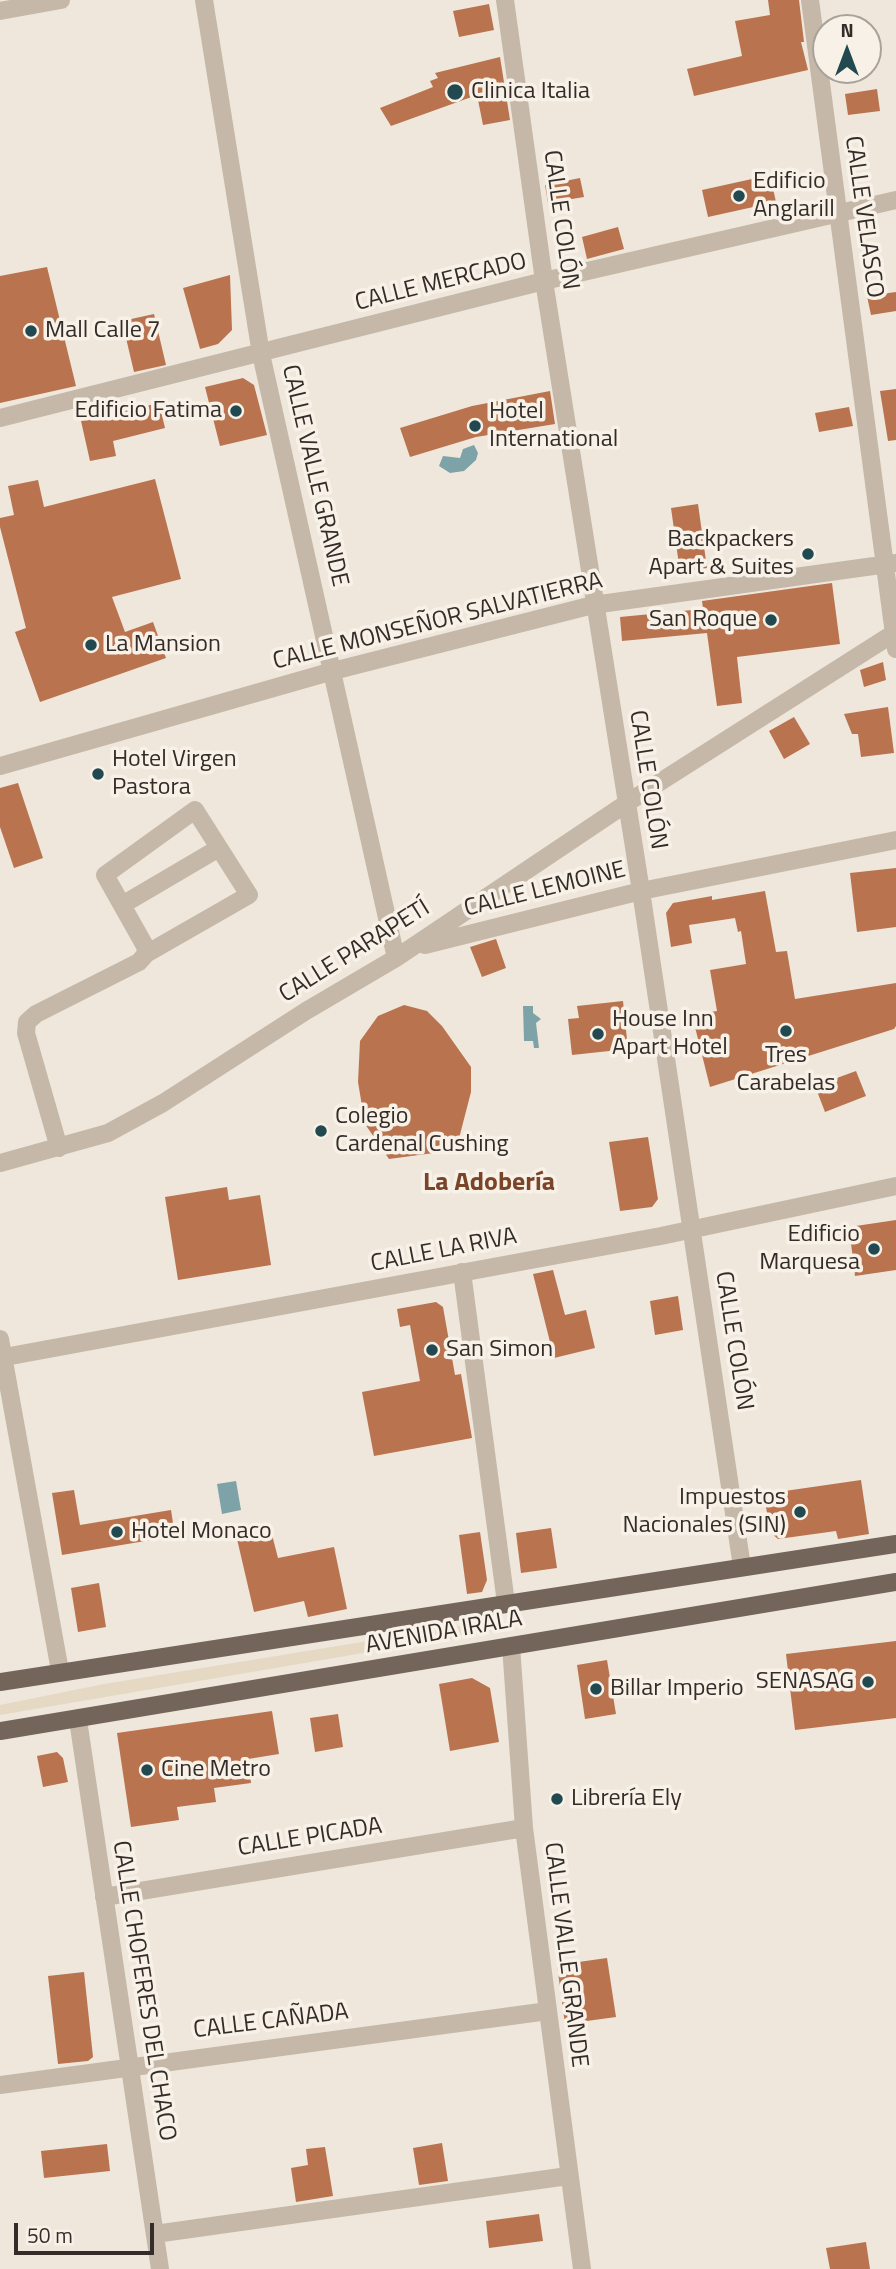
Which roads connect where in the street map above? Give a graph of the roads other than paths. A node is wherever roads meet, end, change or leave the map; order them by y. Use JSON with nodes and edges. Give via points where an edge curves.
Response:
{"nodes":[{"id":1,"x":61,"y":0,"type":"edge"},
{"id":2,"x":204,"y":0,"type":"edge"},
{"id":3,"x":505,"y":0,"type":"edge"},
{"id":4,"x":810,"y":0,"type":"edge"},
{"id":5,"x":0,"y":11,"type":"edge"},
{"id":6,"x":896,"y":201,"type":"edge"},
{"id":7,"x":838,"y":214,"type":"junction"},
{"id":8,"x":544,"y":281,"type":"junction"},
{"id":9,"x":261,"y":355,"type":"junction"},
{"id":10,"x":0,"y":418,"type":"edge"},
{"id":11,"x":891,"y":564,"type":"edge"},
{"id":12,"x":593,"y":605,"type":"junction"},
{"id":13,"x":895,"y":641,"type":"edge"},
{"id":14,"x":333,"y":671,"type":"junction"},
{"id":15,"x":0,"y":766,"type":"edge"},
{"id":16,"x":627,"y":803,"type":"junction"},
{"id":17,"x":896,"y":840,"type":"edge"},
{"id":18,"x":219,"y":848,"type":"junction"},
{"id":19,"x":641,"y":891,"type":"junction"},
{"id":20,"x":122,"y":905,"type":"junction"},
{"id":21,"x":404,"y":953,"type":"junction"},
{"id":22,"x":146,"y":954,"type":"junction"},
{"id":23,"x":59,"y":1148,"type":"junction"},
{"id":24,"x":0,"y":1163,"type":"edge"},
{"id":25,"x":896,"y":1186,"type":"edge"},
{"id":26,"x":691,"y":1230,"type":"junction"},
{"id":27,"x":462,"y":1272,"type":"junction"},
{"id":28,"x":0,"y":1339,"type":"edge"},
{"id":29,"x":2,"y":1358,"type":"edge"},
{"id":30,"x":896,"y":1544,"type":"edge"},
{"id":31,"x":742,"y":1567,"type":"junction"},
{"id":32,"x":896,"y":1582,"type":"edge"},
{"id":33,"x":506,"y":1603,"type":"junction"},
{"id":34,"x":511,"y":1646,"type":"junction"},
{"id":35,"x":60,"y":1671,"type":"junction"},
{"id":36,"x":0,"y":1682,"type":"edge"},
{"id":37,"x":78,"y":1720,"type":"junction"},
{"id":38,"x":0,"y":1731,"type":"edge"},
{"id":39,"x":524,"y":1828,"type":"junction"},
{"id":40,"x":104,"y":1897,"type":"junction"},
{"id":41,"x":548,"y":2011,"type":"junction"},
{"id":42,"x":129,"y":2066,"type":"junction"},
{"id":43,"x":0,"y":2085,"type":"edge"},
{"id":44,"x":568,"y":2176,"type":"junction"},
{"id":45,"x":155,"y":2234,"type":"junction"},
{"id":46,"x":160,"y":2269,"type":"edge"},
{"id":47,"x":582,"y":2269,"type":"edge"}],
"edges":[{"from":1,"to":5,"type":"street"},
{"from":2,"to":9,"type":"street","name":"CALLE VALLE GRANDE"},
{"from":3,"to":8,"type":"street","name":"CALLE COLÓN"},
{"from":4,"to":7,"type":"street","name":"CALLE VELASCO"},
{"from":6,"to":7,"type":"street","name":"CALLE MERCADO"},
{"from":7,"to":8,"type":"street","name":"CALLE MERCADO"},
{"from":7,"to":11,"type":"street","name":"CALLE VELASCO"},
{"from":8,"to":9,"type":"street","name":"CALLE MERCADO"},
{"from":8,"to":12,"type":"street","name":"CALLE COLÓN"},
{"from":9,"to":10,"type":"street","name":"CALLE MERCADO"},
{"from":9,"to":14,"type":"street","name":"CALLE VALLE GRANDE"},
{"from":11,"to":12,"type":"street","name":"CALLE MONSEÑOR SALVATIERRA"},
{"from":11,"to":13,"type":"street","name":"CALLE VELASCO"},
{"from":12,"to":14,"type":"street","name":"CALLE MONSEÑOR SALVATIERRA"},
{"from":12,"to":16,"type":"street","name":"CALLE COLÓN"},
{"from":13,"to":16,"type":"street","name":"CALLE PARAPETÍ"},
{"from":14,"to":15,"type":"street","name":"CALLE MONSEÑOR SALVATIERRA"},
{"from":14,"to":21,"type":"street","name":"CALLE VALLE GRANDE"},
{"from":16,"to":19,"type":"street","name":"CALLE COLÓN"},
{"from":16,"to":21,"type":"street","name":"CALLE PARAPETÍ"},
{"from":17,"to":19,"type":"street","name":"CALLE LEMOINE"},
{"from":18,"to":20,"type":"street"},
{"from":18,"to":20,"type":"street","via":[[195,810],[105,875]]},
{"from":18,"to":22,"type":"street","via":[[249,895]]},
{"from":19,"to":21,"type":"street","name":"CALLE LEMOINE"},
{"from":19,"to":26,"type":"street","name":"CALLE COLÓN"},
{"from":20,"to":22,"type":"street"},
{"from":21,"to":23,"type":"street","name":"CALLE PARAPETÍ","via":[[163,1103],[108,1133]]},
{"from":22,"to":23,"type":"street","via":[[27,1022],[26,1033]]},
{"from":23,"to":24,"type":"street","name":"CALLE PARAPETÍ"},
{"from":25,"to":26,"type":"street","name":"CALLE LA RIVA"},
{"from":26,"to":27,"type":"street","name":"CALLE LA RIVA"},
{"from":26,"to":31,"type":"street","name":"CALLE COLÓN"},
{"from":27,"to":29,"type":"street","name":"CALLE LA RIVA"},
{"from":27,"to":33,"type":"street"},
{"from":28,"to":29,"type":"street"},
{"from":29,"to":35,"type":"street"},
{"from":30,"to":31,"type":"main road","name":"AVENIDA IRALA"},
{"from":31,"to":33,"type":"main road","name":"AVENIDA IRALA"},
{"from":32,"to":34,"type":"main road","name":"AVENIDA IRALA"},
{"from":33,"to":35,"type":"main road","name":"AVENIDA IRALA"},
{"from":34,"to":37,"type":"main road","name":"AVENIDA IRALA"},
{"from":34,"to":39,"type":"street","name":"CALLE VALLE GRANDE"},
{"from":35,"to":36,"type":"main road","name":"AVENIDA IRALA"},
{"from":37,"to":38,"type":"main road","name":"AVENIDA IRALA"},
{"from":37,"to":40,"type":"street","name":"CALLE CHOFERES DEL CHACO"},
{"from":39,"to":40,"type":"street","name":"CALLE PICADA"},
{"from":39,"to":41,"type":"street","name":"CALLE VALLE GRANDE"},
{"from":40,"to":42,"type":"street","name":"CALLE CHOFERES DEL CHACO"},
{"from":41,"to":42,"type":"street","name":"CALLE CAÑADA"},
{"from":41,"to":44,"type":"street","name":"CALLE VALLE GRANDE"},
{"from":42,"to":43,"type":"street","name":"CALLE CAÑADA"},
{"from":42,"to":45,"type":"street","name":"CALLE CHOFERES DEL CHACO"},
{"from":44,"to":45,"type":"street"},
{"from":44,"to":47,"type":"street","name":"CALLE VALLE GRANDE"},
{"from":45,"to":46,"type":"street","name":"CALLE CHOFERES DEL CHACO"}]}
